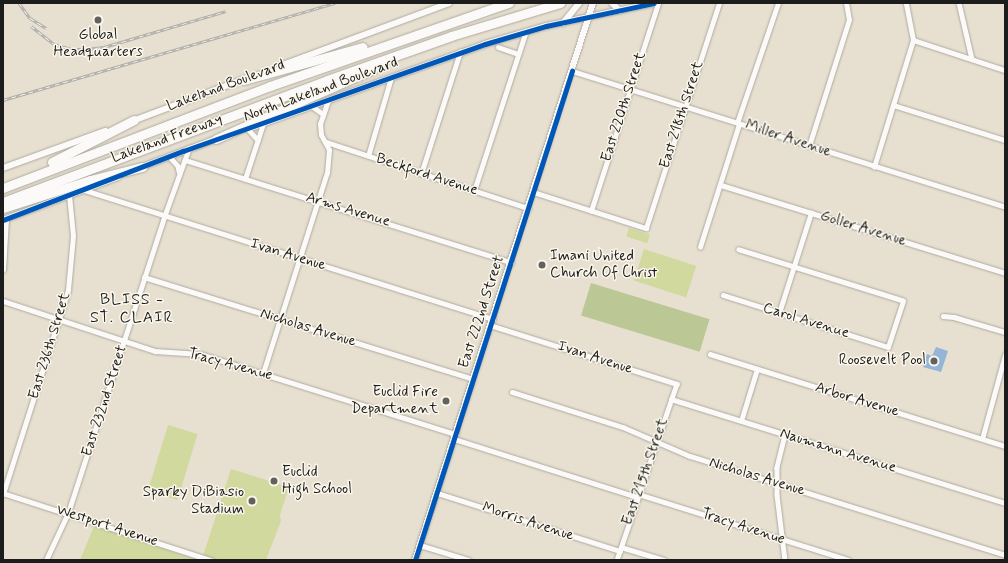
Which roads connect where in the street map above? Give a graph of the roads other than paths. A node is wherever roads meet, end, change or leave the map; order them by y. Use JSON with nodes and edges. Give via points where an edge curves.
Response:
{"nodes":[{"id":1,"x":449,"y":3,"type":"edge"},
{"id":2,"x":508,"y":3,"type":"edge"},
{"id":3,"x":560,"y":3,"type":"edge"},
{"id":4,"x":579,"y":3,"type":"edge"},
{"id":5,"x":593,"y":3,"type":"edge"},
{"id":6,"x":612,"y":3,"type":"edge"},
{"id":7,"x":654,"y":3,"type":"edge"},
{"id":8,"x":658,"y":3,"type":"edge"},
{"id":9,"x":718,"y":3,"type":"edge"},
{"id":10,"x":778,"y":3,"type":"edge"},
{"id":11,"x":846,"y":3,"type":"edge"},
{"id":12,"x":906,"y":3,"type":"edge"},
{"id":13,"x":959,"y":3,"type":"edge"},
{"id":14,"x":620,"y":11,"type":"junction"},
{"id":15,"x":588,"y":19,"type":"junction"},
{"id":16,"x":563,"y":23,"type":"junction"},
{"id":17,"x":526,"y":31,"type":"junction"},
{"id":18,"x":413,"y":35,"type":"junction"},
{"id":19,"x":913,"y":40,"type":"junction"},
{"id":20,"x":498,"y":47,"type":"dead end"},
{"id":21,"x":411,"y":51,"type":"junction"},
{"id":22,"x":460,"y":52,"type":"junction"},
{"id":23,"x":518,"y":54,"type":"junction"},
{"id":24,"x":445,"y":58,"type":"junction"},
{"id":25,"x":972,"y":59,"type":"junction"},
{"id":26,"x":455,"y":67,"type":"junction"},
{"id":27,"x":1005,"y":70,"type":"edge"},
{"id":28,"x":572,"y":71,"type":"junction"},
{"id":29,"x":391,"y":78,"type":"junction"},
{"id":30,"x":244,"y":80,"type":"junction"},
{"id":31,"x":630,"y":89,"type":"junction"},
{"id":32,"x":328,"y":101,"type":"junction"},
{"id":33,"x":893,"y":105,"type":"junction"},
{"id":34,"x":312,"y":106,"type":"junction"},
{"id":35,"x":685,"y":107,"type":"junction"},
{"id":36,"x":323,"y":114,"type":"junction"},
{"id":37,"x":134,"y":120,"type":"junction"},
{"id":38,"x":738,"y":123,"type":"junction"},
{"id":39,"x":263,"y":124,"type":"junction"},
{"id":40,"x":248,"y":129,"type":"junction"},
{"id":41,"x":216,"y":139,"type":"junction"},
{"id":42,"x":258,"y":140,"type":"junction"},
{"id":43,"x":1005,"y":140,"type":"edge"},
{"id":44,"x":326,"y":142,"type":"junction"},
{"id":45,"x":809,"y":146,"type":"junction"},
{"id":46,"x":189,"y":148,"type":"junction"},
{"id":47,"x":169,"y":156,"type":"junction"},
{"id":48,"x":368,"y":156,"type":"junction"},
{"id":49,"x":185,"y":160,"type":"junction"},
{"id":50,"x":874,"y":166,"type":"junction"},
{"id":51,"x":142,"y":167,"type":"junction"},
{"id":52,"x":3,"y":168,"type":"edge"},
{"id":53,"x":179,"y":171,"type":"junction"},
{"id":54,"x":421,"y":174,"type":"junction"},
{"id":55,"x":245,"y":178,"type":"junction"},
{"id":56,"x":720,"y":185,"type":"junction"},
{"id":57,"x":3,"y":186,"type":"edge"},
{"id":58,"x":84,"y":190,"type":"junction"},
{"id":59,"x":474,"y":191,"type":"junction"},
{"id":60,"x":533,"y":192,"type":"junction"},
{"id":61,"x":69,"y":195,"type":"junction"},
{"id":62,"x":319,"y":200,"type":"junction"},
{"id":63,"x":3,"y":202,"type":"edge"},
{"id":64,"x":1005,"y":207,"type":"edge"},
{"id":65,"x":3,"y":208,"type":"edge"},
{"id":66,"x":528,"y":208,"type":"junction"},
{"id":67,"x":591,"y":210,"type":"junction"},
{"id":68,"x":811,"y":212,"type":"junction"},
{"id":69,"x":164,"y":216,"type":"junction"},
{"id":70,"x":4,"y":219,"type":"edge"},
{"id":71,"x":700,"y":247,"type":"dead end"},
{"id":72,"x":739,"y":250,"type":"dead end"},
{"id":73,"x":300,"y":259,"type":"junction"},
{"id":74,"x":511,"y":262,"type":"junction"},
{"id":75,"x":793,"y":267,"type":"junction"},
{"id":76,"x":3,"y":270,"type":"edge"},
{"id":77,"x":1005,"y":273,"type":"edge"},
{"id":78,"x":144,"y":278,"type":"junction"},
{"id":79,"x":723,"y":295,"type":"dead end"},
{"id":80,"x":3,"y":301,"type":"edge"},
{"id":81,"x":779,"y":313,"type":"junction"},
{"id":82,"x":943,"y":316,"type":"dead end"},
{"id":83,"x":60,"y":320,"type":"junction"},
{"id":84,"x":281,"y":320,"type":"junction"},
{"id":85,"x":492,"y":322,"type":"junction"},
{"id":86,"x":1005,"y":332,"type":"edge"},
{"id":87,"x":124,"y":341,"type":"junction"},
{"id":88,"x":710,"y":354,"type":"dead end"},
{"id":89,"x":1005,"y":355,"type":"edge"},
{"id":90,"x":758,"y":369,"type":"junction"},
{"id":91,"x":263,"y":373,"type":"junction"},
{"id":92,"x":473,"y":379,"type":"junction"},
{"id":93,"x":677,"y":384,"type":"joint"},
{"id":94,"x":512,"y":392,"type":"dead end"},
{"id":95,"x":672,"y":398,"type":"junction"},
{"id":96,"x":741,"y":421,"type":"junction"},
{"id":97,"x":785,"y":435,"type":"junction"},
{"id":98,"x":455,"y":437,"type":"junction"},
{"id":99,"x":982,"y":439,"type":"junction"},
{"id":100,"x":656,"y":442,"type":"junction"},
{"id":101,"x":1005,"y":446,"type":"edge"},
{"id":102,"x":777,"y":483,"type":"junction"},
{"id":103,"x":3,"y":493,"type":"edge"},
{"id":104,"x":437,"y":493,"type":"junction"},
{"id":105,"x":638,"y":495,"type":"junction"},
{"id":106,"x":1005,"y":503,"type":"edge"},
{"id":107,"x":68,"y":513,"type":"junction"},
{"id":108,"x":784,"y":540,"type":"junction"},
{"id":109,"x":420,"y":545,"type":"junction"},
{"id":110,"x":620,"y":549,"type":"junction"},
{"id":111,"x":1005,"y":555,"type":"edge"},
{"id":112,"x":46,"y":560,"type":"edge"},
{"id":113,"x":211,"y":560,"type":"edge"},
{"id":114,"x":415,"y":560,"type":"edge"},
{"id":115,"x":469,"y":560,"type":"edge"},
{"id":116,"x":617,"y":560,"type":"edge"},
{"id":117,"x":664,"y":560,"type":"edge"},
{"id":118,"x":785,"y":560,"type":"edge"},
{"id":119,"x":848,"y":560,"type":"edge"}],
"edges":[{"from":1,"to":30,"type":"street","name":"Lakeland Boulevard"},
{"from":2,"to":18,"type":"highway","name":"Lakeland Freeway"},
{"from":3,"to":21,"type":"highway","name":"Lakeland Freeway"},
{"from":4,"to":16,"type":"street"},
{"from":5,"to":15,"type":"street","name":"East 222nd Street"},
{"from":6,"to":14,"type":"street"},
{"from":7,"to":14,"type":"street","name":"North Lakeland Boulevard"},
{"from":8,"to":31,"type":"street","name":"East 220th Street"},
{"from":9,"to":35,"type":"street","name":"East 218th Street"},
{"from":10,"to":38,"type":"street"},
{"from":11,"to":45,"type":"street","via":[[849,20]]},
{"from":12,"to":19,"type":"street"},
{"from":13,"to":25,"type":"street"},
{"from":14,"to":15,"type":"street","name":"North Lakeland Boulevard"},
{"from":15,"to":16,"type":"street","name":"North Lakeland Boulevard"},
{"from":15,"to":28,"type":"street","name":"East 222nd Street"},
{"from":16,"to":17,"type":"street","name":"North Lakeland Boulevard"},
{"from":17,"to":22,"type":"street","name":"North Lakeland Boulevard"},
{"from":17,"to":23,"type":"street"},
{"from":18,"to":30,"type":"highway"},
{"from":18,"to":57,"type":"highway","name":"Lakeland Freeway"},
{"from":19,"to":25,"type":"street"},
{"from":19,"to":33,"type":"street"},
{"from":20,"to":23,"type":"street"},
{"from":21,"to":41,"type":"highway"},
{"from":21,"to":63,"type":"highway","name":"Lakeland Freeway","via":[[263,103]]},
{"from":22,"to":24,"type":"street","name":"North Lakeland Boulevard"},
{"from":22,"to":26,"type":"street"},
{"from":23,"to":59,"type":"street"},
{"from":24,"to":26,"type":"street"},
{"from":24,"to":29,"type":"street","name":"North Lakeland Boulevard"},
{"from":25,"to":27,"type":"street"},
{"from":26,"to":54,"type":"street"},
{"from":28,"to":31,"type":"street","name":"Miller Avenue"},
{"from":28,"to":60,"type":"street","name":"East 222nd Street"},
{"from":29,"to":32,"type":"street","name":"North Lakeland Boulevard"},
{"from":29,"to":48,"type":"street"},
{"from":30,"to":37,"type":"street","name":"Lakeland Boulevard"},
{"from":31,"to":35,"type":"street","name":"Miller Avenue"},
{"from":31,"to":67,"type":"street","name":"East 220th Street"},
{"from":32,"to":34,"type":"street","name":"North Lakeland Boulevard"},
{"from":32,"to":36,"type":"street"},
{"from":33,"to":43,"type":"street"},
{"from":33,"to":50,"type":"street"},
{"from":34,"to":36,"type":"street"},
{"from":34,"to":39,"type":"street","name":"North Lakeland Boulevard"},
{"from":35,"to":38,"type":"street","name":"Miller Avenue"},
{"from":35,"to":67,"type":"street","name":"East 218th Street","via":[[646,228]]},
{"from":36,"to":44,"type":"street","via":[[320,124],[321,135]]},
{"from":37,"to":52,"type":"street","name":"Lakeland Boulevard"},
{"from":37,"to":57,"type":"highway"},
{"from":38,"to":45,"type":"street","name":"Miller Avenue"},
{"from":38,"to":56,"type":"street"},
{"from":39,"to":40,"type":"street","name":"North Lakeland Boulevard"},
{"from":39,"to":42,"type":"street"},
{"from":40,"to":41,"type":"street","name":"North Lakeland Boulevard"},
{"from":40,"to":42,"type":"street"},
{"from":41,"to":46,"type":"street","name":"North Lakeland Boulevard"},
{"from":42,"to":55,"type":"street"},
{"from":44,"to":48,"type":"street","name":"Beckford Avenue"},
{"from":44,"to":62,"type":"street","via":[[330,161]]},
{"from":45,"to":50,"type":"street","name":"Miller Avenue"},
{"from":46,"to":47,"type":"street","name":"North Lakeland Boulevard"},
{"from":46,"to":49,"type":"street"},
{"from":47,"to":51,"type":"street","name":"North Lakeland Boulevard"},
{"from":47,"to":53,"type":"street"},
{"from":48,"to":54,"type":"street","name":"Beckford Avenue"},
{"from":49,"to":53,"type":"street"},
{"from":49,"to":55,"type":"street","name":"Arms Avenue"},
{"from":50,"to":64,"type":"street","name":"Miller Avenue"},
{"from":51,"to":58,"type":"street","name":"North Lakeland Boulevard"},
{"from":51,"to":65,"type":"highway","via":[[90,180]]},
{"from":53,"to":69,"type":"street","name":"East 232nd Street"},
{"from":54,"to":59,"type":"street","name":"Beckford Avenue"},
{"from":55,"to":62,"type":"street","name":"Arms Avenue"},
{"from":56,"to":68,"type":"street","name":"Goller Avenue"},
{"from":56,"to":71,"type":"street"},
{"from":58,"to":61,"type":"street","name":"North Lakeland Boulevard"},
{"from":58,"to":69,"type":"street","name":"Ivan Avenue"},
{"from":59,"to":66,"type":"street","name":"Beckford Avenue"},
{"from":60,"to":66,"type":"street","name":"East 222nd Street"},
{"from":60,"to":67,"type":"street"},
{"from":61,"to":70,"type":"street","name":"North Lakeland Boulevard"},
{"from":61,"to":83,"type":"street","name":"East 236th Street","via":[[74,236],[72,265]]},
{"from":62,"to":73,"type":"street"},
{"from":62,"to":74,"type":"street","name":"Arms Avenue"},
{"from":66,"to":74,"type":"street","name":"East 222nd Street"},
{"from":68,"to":75,"type":"street"},
{"from":68,"to":77,"type":"street","name":"Goller Avenue"},
{"from":69,"to":73,"type":"street","name":"Ivan Avenue"},
{"from":69,"to":78,"type":"street","name":"East 232nd Street"},
{"from":70,"to":76,"type":"street"},
{"from":72,"to":75,"type":"street"},
{"from":73,"to":84,"type":"street"},
{"from":73,"to":85,"type":"street","name":"Ivan Avenue"},
{"from":74,"to":85,"type":"street","name":"East 222nd Street"},
{"from":75,"to":81,"type":"street"},
{"from":75,"to":81,"type":"street","name":"Carol Avenue","via":[[903,301],[888,347]]},
{"from":78,"to":84,"type":"street","name":"Nicholas Avenue"},
{"from":78,"to":87,"type":"street","name":"East 232nd Street"},
{"from":79,"to":81,"type":"street","name":"Carol Avenue"},
{"from":80,"to":83,"type":"street","name":"Tracy Avenue"},
{"from":82,"to":86,"type":"street","via":[[954,316]]},
{"from":83,"to":87,"type":"street","name":"Tracy Avenue"},
{"from":83,"to":103,"type":"street","name":"East 236th Street"},
{"from":84,"to":91,"type":"street"},
{"from":84,"to":92,"type":"street","name":"Nicholas Avenue"},
{"from":85,"to":92,"type":"street","name":"East 222nd Street"},
{"from":85,"to":93,"type":"street","name":"Ivan Avenue"},
{"from":87,"to":91,"type":"street","name":"Tracy Avenue","via":[[155,351],[200,354]]},
{"from":87,"to":107,"type":"street","name":"East 232nd Street"},
{"from":88,"to":90,"type":"street","name":"Arbor Avenue"},
{"from":89,"to":99,"type":"street"},
{"from":90,"to":96,"type":"street"},
{"from":90,"to":99,"type":"street","name":"Arbor Avenue"},
{"from":91,"to":98,"type":"street","name":"Tracy Avenue"},
{"from":92,"to":98,"type":"street","name":"East 222nd Street"},
{"from":93,"to":95,"type":"street","name":"East 215th Street"},
{"from":94,"to":100,"type":"street","name":"Nicholas Avenue","via":[[623,428]]},
{"from":95,"to":96,"type":"street","name":"Naumann Avenue"},
{"from":95,"to":100,"type":"street","name":"East 215th Street"},
{"from":96,"to":97,"type":"street","name":"Naumann Avenue"},
{"from":97,"to":102,"type":"street","via":[[777,468]]},
{"from":97,"to":106,"type":"street","name":"Naumann Avenue"},
{"from":98,"to":104,"type":"street","name":"East 222nd Street"},
{"from":98,"to":105,"type":"street","name":"Tracy Avenue"},
{"from":99,"to":101,"type":"street","name":"Arbor Avenue"},
{"from":100,"to":102,"type":"street","name":"Nicholas Avenue","via":[[690,456]]},
{"from":100,"to":105,"type":"street","name":"East 215th Street"},
{"from":102,"to":108,"type":"street"},
{"from":102,"to":111,"type":"street","name":"Nicholas Avenue"},
{"from":103,"to":107,"type":"street","name":"Westport Avenue"},
{"from":104,"to":109,"type":"street","name":"East 222nd Street"},
{"from":104,"to":110,"type":"street","name":"Morris Avenue"},
{"from":105,"to":108,"type":"street","name":"Tracy Avenue"},
{"from":105,"to":110,"type":"street","name":"East 215th Street"},
{"from":107,"to":112,"type":"street","name":"East 232nd Street"},
{"from":107,"to":113,"type":"street","name":"Westport Avenue"},
{"from":108,"to":118,"type":"street"},
{"from":108,"to":119,"type":"street","name":"Tracy Avenue"},
{"from":109,"to":114,"type":"street","name":"East 222nd Street"},
{"from":109,"to":115,"type":"street"},
{"from":110,"to":116,"type":"street","name":"East 215th Street"},
{"from":110,"to":117,"type":"street","name":"Morris Avenue"}]}
